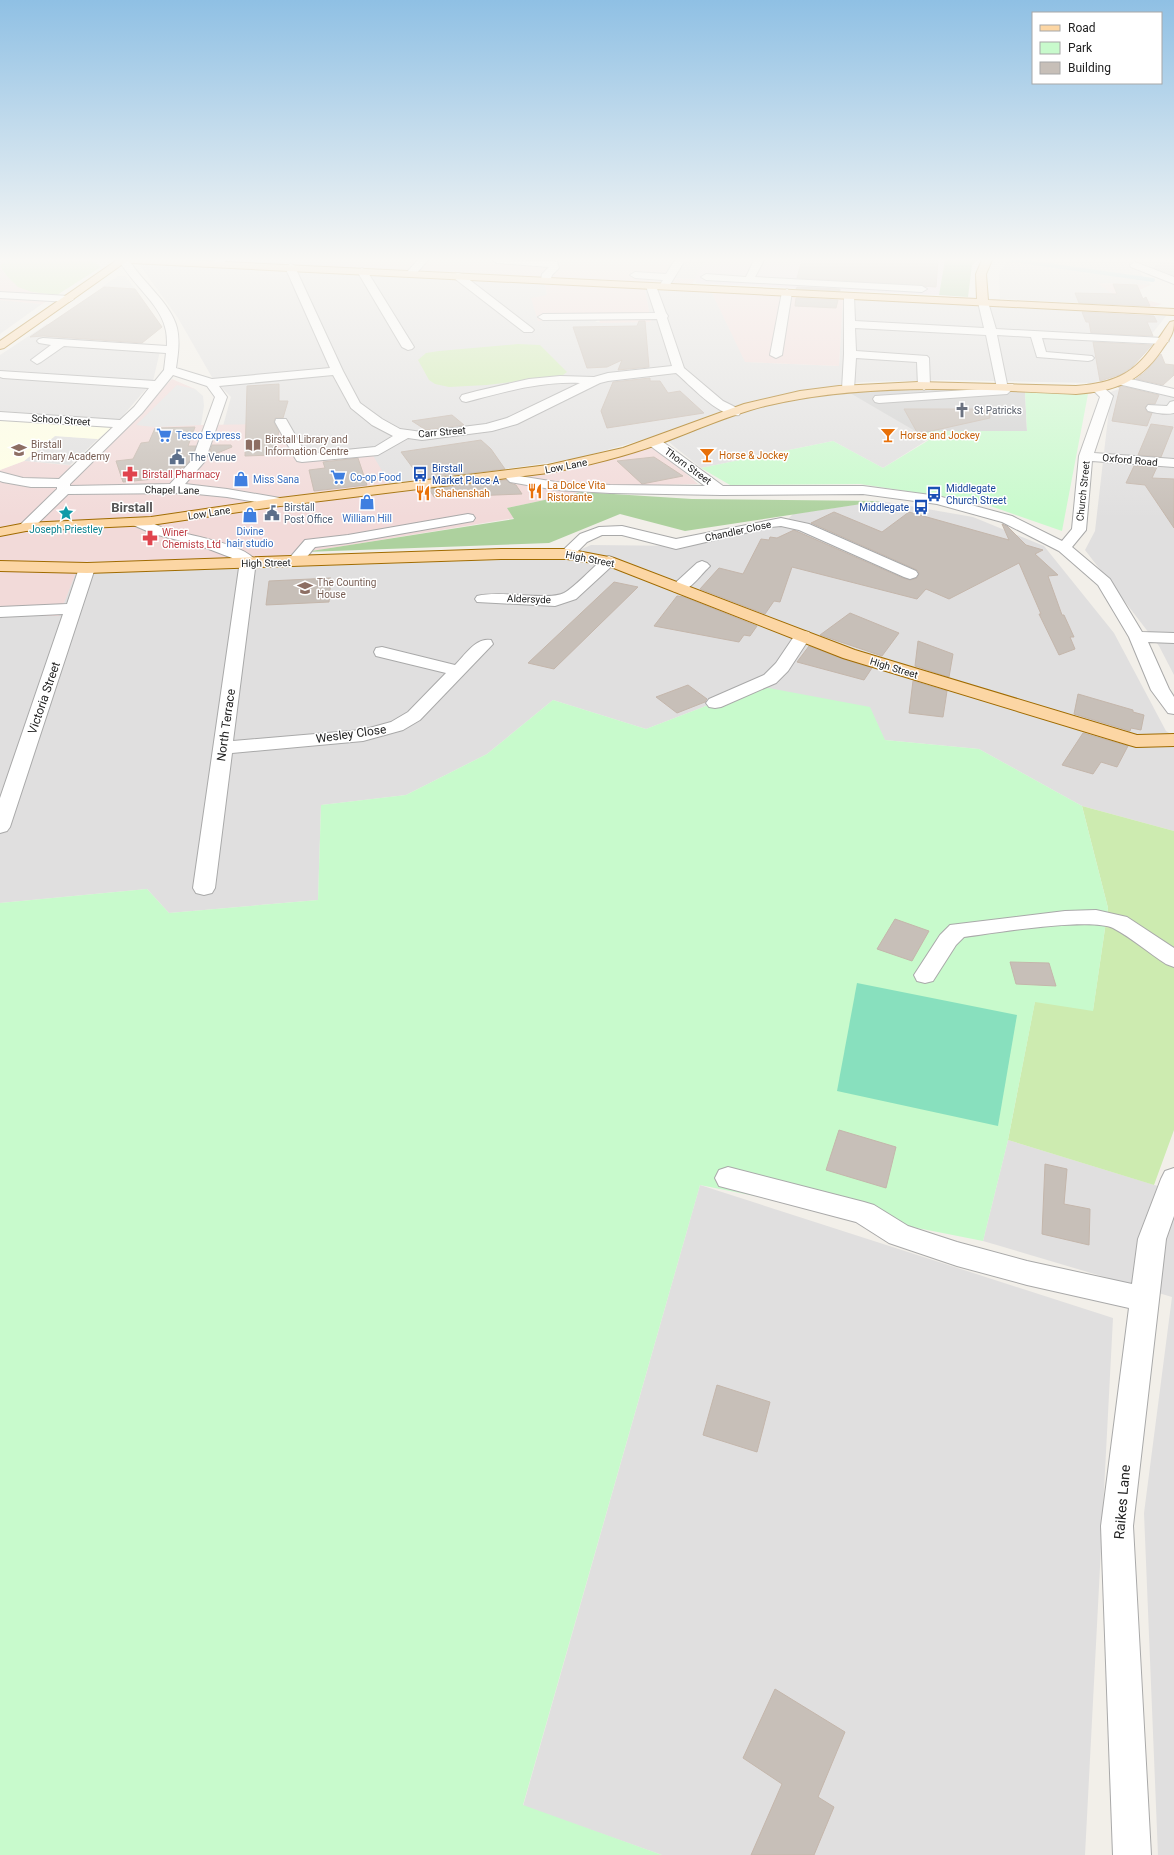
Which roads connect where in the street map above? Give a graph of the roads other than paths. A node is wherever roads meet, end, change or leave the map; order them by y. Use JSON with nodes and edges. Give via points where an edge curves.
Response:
{"nodes":[{"id":1,"x":56,"y":347,"type":"edge"},
{"id":2,"x":125,"y":347,"type":"edge"},
{"id":3,"x":173,"y":347,"type":"edge"},
{"id":4,"x":326,"y":347,"type":"edge"},
{"id":5,"x":672,"y":347,"type":"edge"},
{"id":6,"x":777,"y":347,"type":"edge"},
{"id":7,"x":850,"y":347,"type":"edge"},
{"id":8,"x":924,"y":347,"type":"edge"},
{"id":9,"x":995,"y":347,"type":"edge"},
{"id":10,"x":1039,"y":347,"type":"edge"},
{"id":11,"x":1158,"y":347,"type":"edge"},
{"id":12,"x":1163,"y":347,"type":"joint"},
{"id":13,"x":173,"y":350,"type":"junction"},
{"id":14,"x":924,"y":352,"type":"junction"},
{"id":15,"x":850,"y":354,"type":"junction"},
{"id":16,"x":776,"y":355,"type":"dead end"},
{"id":17,"x":1088,"y":358,"type":"dead end"},
{"id":18,"x":37,"y":360,"type":"dead end"},
{"id":19,"x":679,"y":369,"type":"junction"},
{"id":20,"x":170,"y":370,"type":"junction"},
{"id":21,"x":337,"y":370,"type":"junction"},
{"id":22,"x":3,"y":374,"type":"dead end"},
{"id":23,"x":596,"y":380,"type":"junction"},
{"id":24,"x":1122,"y":381,"type":"junction"},
{"id":25,"x":210,"y":383,"type":"junction"},
{"id":26,"x":159,"y":385,"type":"junction"},
{"id":27,"x":924,"y":386,"type":"junction"},
{"id":28,"x":1005,"y":387,"type":"junction"},
{"id":29,"x":848,"y":389,"type":"junction"},
{"id":30,"x":1098,"y":389,"type":"junction"},
{"id":31,"x":1174,"y":393,"type":"edge"},
{"id":32,"x":466,"y":398,"type":"dead end"},
{"id":33,"x":879,"y":399,"type":"dead end"},
{"id":34,"x":1152,"y":408,"type":"dead end"},
{"id":35,"x":1170,"y":411,"type":"edge"},
{"id":36,"x":735,"y":412,"type":"junction"},
{"id":37,"x":0,"y":416,"type":"edge"},
{"id":38,"x":281,"y":422,"type":"dead end"},
{"id":39,"x":123,"y":424,"type":"junction"},
{"id":40,"x":406,"y":434,"type":"junction"},
{"id":41,"x":654,"y":442,"type":"junction"},
{"id":42,"x":1086,"y":456,"type":"junction"},
{"id":43,"x":1174,"y":463,"type":"edge"},
{"id":44,"x":194,"y":465,"type":"junction"},
{"id":45,"x":510,"y":475,"type":"junction"},
{"id":46,"x":0,"y":476,"type":"edge"},
{"id":47,"x":63,"y":487,"type":"junction"},
{"id":48,"x":174,"y":488,"type":"junction"},
{"id":49,"x":721,"y":491,"type":"junction"},
{"id":50,"x":226,"y":493,"type":"junction"},
{"id":51,"x":280,"y":502,"type":"junction"},
{"id":52,"x":468,"y":518,"type":"dead end"},
{"id":53,"x":138,"y":522,"type":"junction"},
{"id":54,"x":26,"y":527,"type":"junction"},
{"id":55,"x":0,"y":532,"type":"edge"},
{"id":56,"x":1064,"y":548,"type":"junction"},
{"id":57,"x":567,"y":554,"type":"junction"},
{"id":58,"x":608,"y":561,"type":"junction"},
{"id":59,"x":248,"y":562,"type":"junction"},
{"id":60,"x":294,"y":562,"type":"junction"},
{"id":61,"x":0,"y":566,"type":"edge"},
{"id":62,"x":702,"y":566,"type":"dead end"},
{"id":63,"x":87,"y":568,"type":"junction"},
{"id":64,"x":910,"y":574,"type":"dead end"},
{"id":65,"x":680,"y":588,"type":"junction"},
{"id":66,"x":483,"y":599,"type":"dead end"},
{"id":67,"x":74,"y":609,"type":"junction"},
{"id":68,"x":0,"y":612,"type":"edge"},
{"id":69,"x":803,"y":636,"type":"junction"},
{"id":70,"x":1138,"y":637,"type":"junction"},
{"id":71,"x":1174,"y":638,"type":"edge"},
{"id":72,"x":485,"y":644,"type":"dead end"},
{"id":73,"x":382,"y":652,"type":"dead end"},
{"id":74,"x":458,"y":671,"type":"junction"},
{"id":75,"x":715,"y":703,"type":"dead end"},
{"id":76,"x":1174,"y":709,"type":"edge"},
{"id":77,"x":1174,"y":740,"type":"edge"},
{"id":78,"x":222,"y":748,"type":"junction"},
{"id":79,"x":0,"y":827,"type":"edge"},
{"id":80,"x":204,"y":888,"type":"dead end"},
{"id":81,"x":1174,"y":959,"type":"edge"},
{"id":82,"x":925,"y":975,"type":"dead end"},
{"id":83,"x":728,"y":1178,"type":"dead end"},
{"id":84,"x":1174,"y":1179,"type":"edge"},
{"id":85,"x":1145,"y":1299,"type":"junction"},
{"id":86,"x":1132,"y":1855,"type":"edge"}],
"edges":[{"from":1,"to":18,"type":"street"},
{"from":2,"to":13,"type":"street"},
{"from":3,"to":13,"type":"street"},
{"from":4,"to":21,"type":"street","name":"Carr Street"},
{"from":5,"to":19,"type":"street"},
{"from":6,"to":16,"type":"street"},
{"from":7,"to":15,"type":"street"},
{"from":8,"to":14,"type":"street"},
{"from":9,"to":28,"type":"street"},
{"from":10,"to":17,"type":"street","via":[[1041,355]]},
{"from":11,"to":12,"type":"street"},
{"from":12,"to":24,"type":"main road","name":"Low Lane","via":[[1147,364]]},
{"from":13,"to":20,"type":"street"},
{"from":14,"to":15,"type":"street"},
{"from":14,"to":27,"type":"street"},
{"from":15,"to":29,"type":"street"},
{"from":19,"to":23,"type":"street","name":"Carr Street"},
{"from":19,"to":36,"type":"street","via":[[719,404]]},
{"from":20,"to":25,"type":"street"},
{"from":20,"to":26,"type":"street"},
{"from":21,"to":25,"type":"street"},
{"from":21,"to":40,"type":"street","name":"Carr Street","via":[[355,405],[377,422],[397,433]]},
{"from":22,"to":26,"type":"street"},
{"from":23,"to":32,"type":"street","via":[[573,378],[518,384]]},
{"from":23,"to":40,"type":"street","name":"Carr Street","via":[[512,422],[487,428],[422,436]]},
{"from":24,"to":30,"type":"main road","name":"Low Lane"},
{"from":24,"to":31,"type":"street"},
{"from":25,"to":44,"type":"street","via":[[221,397],[198,461]]},
{"from":26,"to":39,"type":"street"},
{"from":27,"to":28,"type":"main road","name":"Low Lane"},
{"from":27,"to":29,"type":"main road","name":"Low Lane"},
{"from":28,"to":30,"type":"main road","name":"Low Lane"},
{"from":28,"to":33,"type":"street","via":[[1003,391],[995,392]]},
{"from":29,"to":36,"type":"main road","name":"Low Lane","via":[[779,399]]},
{"from":30,"to":42,"type":"street","name":"Church Street","via":[[1106,396]]},
{"from":34,"to":35,"type":"street"},
{"from":36,"to":41,"type":"main road","name":"Low Lane"},
{"from":37,"to":39,"type":"street","name":"School Street"},
{"from":38,"to":40,"type":"street","via":[[302,458],[378,451]]},
{"from":39,"to":47,"type":"street"},
{"from":41,"to":45,"type":"main road","name":"Low Lane","via":[[576,464]]},
{"from":41,"to":49,"type":"street","name":"Thorn Street"},
{"from":42,"to":43,"type":"street","name":"Oxford Road"},
{"from":42,"to":56,"type":"street","name":"Church Street","via":[[1079,530]]},
{"from":44,"to":48,"type":"street"},
{"from":44,"to":50,"type":"street","via":[[204,481]]},
{"from":45,"to":49,"type":"street","via":[[515,479],[556,486]]},
{"from":45,"to":51,"type":"main road","name":"Low Lane"},
{"from":46,"to":47,"type":"street","name":"Chapel Lane","via":[[15,482]]},
{"from":47,"to":48,"type":"street","name":"Chapel Lane","via":[[95,492]]},
{"from":47,"to":54,"type":"street"},
{"from":48,"to":50,"type":"street","name":"Chapel Lane"},
{"from":49,"to":56,"type":"street","via":[[863,490],[938,500],[1006,519]]},
{"from":50,"to":51,"type":"street","name":"Chapel Lane"},
{"from":51,"to":53,"type":"main road","name":"Low Lane"},
{"from":52,"to":60,"type":"street","via":[[310,543]]},
{"from":53,"to":54,"type":"main road","name":"Low Lane"},
{"from":53,"to":59,"type":"street","via":[[159,531],[240,555]]},
{"from":54,"to":55,"type":"main road","name":"Low Lane"},
{"from":56,"to":70,"type":"street","via":[[1104,582]]},
{"from":57,"to":58,"type":"main road","name":"High Street"},
{"from":57,"to":60,"type":"main road","name":"High Street"},
{"from":57,"to":64,"type":"street","name":"Chandler Close","via":[[587,535],[611,529],[630,531],[664,543],[676,544],[782,522],[804,527]]},
{"from":58,"to":65,"type":"main road","name":"High Street"},
{"from":58,"to":66,"type":"street","name":"Aldersyde","via":[[570,596],[555,601]]},
{"from":59,"to":60,"type":"main road","name":"High Street"},
{"from":59,"to":63,"type":"main road","name":"High Street"},
{"from":59,"to":78,"type":"street","name":"North Terrace"},
{"from":61,"to":63,"type":"main road","name":"High Street"},
{"from":62,"to":65,"type":"street"},
{"from":63,"to":67,"type":"street","name":"Victoria Street"},
{"from":65,"to":69,"type":"main road","name":"High Street"},
{"from":67,"to":68,"type":"street"},
{"from":67,"to":79,"type":"street","name":"Victoria Street"},
{"from":69,"to":75,"type":"street","via":[[782,667],[770,679]]},
{"from":69,"to":77,"type":"main road","name":"High Street","via":[[849,654],[1136,741]]},
{"from":70,"to":71,"type":"street"},
{"from":70,"to":76,"type":"street","via":[[1160,690]]},
{"from":72,"to":74,"type":"street","name":"Wesley Close"},
{"from":73,"to":74,"type":"street"},
{"from":74,"to":78,"type":"street","name":"Wesley Close","via":[[414,716],[397,726],[363,735]]},
{"from":78,"to":80,"type":"street","name":"North Terrace"},
{"from":81,"to":82,"type":"street","via":[[1118,922],[1096,917],[1065,918],[958,930],[948,940]]},
{"from":83,"to":85,"type":"street","via":[[864,1213],[899,1235],[956,1254],[1027,1273]]},
{"from":84,"to":85,"type":"street","name":"Raikes Lane","via":[[1152,1239]]},
{"from":85,"to":86,"type":"street","name":"Raikes Lane","via":[[1117,1526]]}]}
